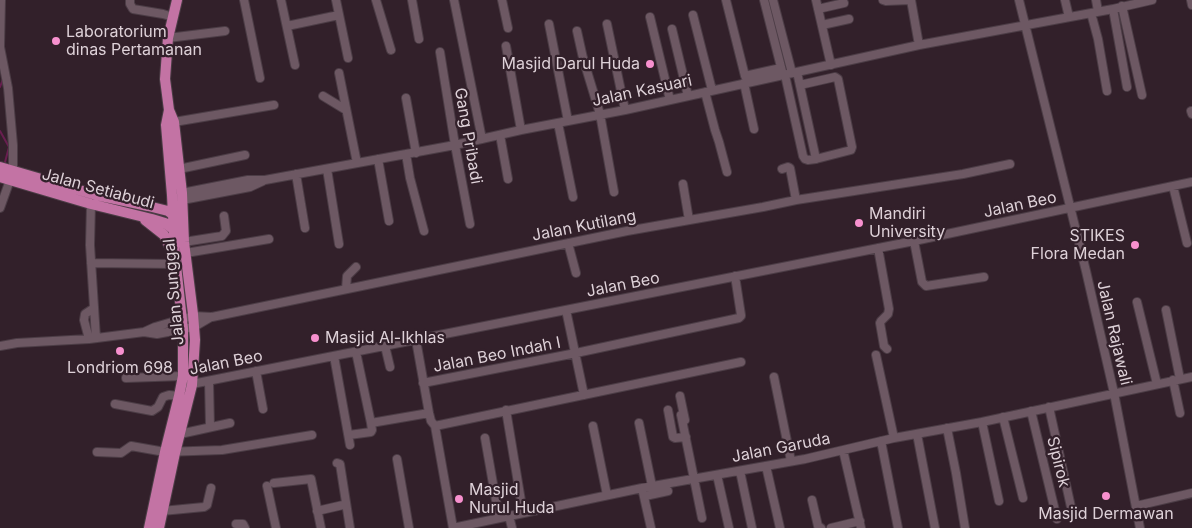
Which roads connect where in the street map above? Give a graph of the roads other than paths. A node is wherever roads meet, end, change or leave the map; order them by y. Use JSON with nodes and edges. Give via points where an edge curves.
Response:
{"nodes":[{"id":1,"x":1,"y":0,"type":"edge"},
{"id":2,"x":130,"y":0,"type":"edge"},
{"id":3,"x":177,"y":0,"type":"edge"},
{"id":4,"x":244,"y":0,"type":"edge"},
{"id":5,"x":281,"y":0,"type":"edge"},
{"id":6,"x":336,"y":0,"type":"edge"},
{"id":7,"x":376,"y":0,"type":"edge"},
{"id":8,"x":412,"y":0,"type":"edge"},
{"id":9,"x":454,"y":0,"type":"edge"},
{"id":10,"x":502,"y":0,"type":"edge"},
{"id":11,"x":726,"y":0,"type":"edge"},
{"id":12,"x":764,"y":0,"type":"edge"},
{"id":13,"x":773,"y":0,"type":"edge"},
{"id":14,"x":816,"y":0,"type":"edge"},
{"id":15,"x":883,"y":0,"type":"edge"},
{"id":16,"x":1019,"y":0,"type":"edge"},
{"id":17,"x":1065,"y":0,"type":"edge"},
{"id":18,"x":1096,"y":0,"type":"edge"},
{"id":19,"x":1152,"y":0,"type":"edge"},
{"id":20,"x":1191,"y":0,"type":"edge"},
{"id":21,"x":901,"y":1,"type":"edge"},
{"id":22,"x":1135,"y":2,"type":"edge"},
{"id":23,"x":844,"y":3,"type":"dead end"},
{"id":24,"x":1192,"y":5,"type":"edge"},
{"id":25,"x":1122,"y":6,"type":"junction"},
{"id":26,"x":818,"y":9,"type":"junction"},
{"id":27,"x":1113,"y":9,"type":"junction"},
{"id":28,"x":1095,"y":12,"type":"junction"},
{"id":29,"x":339,"y":15,"type":"junction"},
{"id":30,"x":694,"y":15,"type":"dead end"},
{"id":31,"x":173,"y":17,"type":"junction"},
{"id":32,"x":650,"y":17,"type":"dead end"},
{"id":33,"x":1069,"y":17,"type":"junction"},
{"id":34,"x":849,"y":19,"type":"dead end"},
{"id":35,"x":549,"y":24,"type":"dead end"},
{"id":36,"x":607,"y":24,"type":"dead end"},
{"id":37,"x":822,"y":25,"type":"junction"},
{"id":38,"x":1025,"y":25,"type":"junction"},
{"id":39,"x":286,"y":26,"type":"junction"},
{"id":40,"x":508,"y":28,"type":"dead end"},
{"id":41,"x":672,"y":29,"type":"dead end"},
{"id":42,"x":225,"y":31,"type":"dead end"},
{"id":43,"x":577,"y":31,"type":"dead end"},
{"id":44,"x":168,"y":38,"type":"junction"},
{"id":45,"x":419,"y":39,"type":"dead end"},
{"id":46,"x":920,"y":45,"type":"junction"},
{"id":47,"x":506,"y":46,"type":"dead end"},
{"id":48,"x":390,"y":50,"type":"dead end"},
{"id":49,"x":440,"y":52,"type":"dead end"},
{"id":50,"x":348,"y":58,"type":"dead end"},
{"id":51,"x":831,"y":64,"type":"junction"},
{"id":52,"x":295,"y":65,"type":"dead end"},
{"id":53,"x":339,"y":73,"type":"dead end"},
{"id":54,"x":787,"y":73,"type":"junction"},
{"id":55,"x":260,"y":78,"type":"dead end"},
{"id":56,"x":744,"y":83,"type":"junction"},
{"id":57,"x":800,"y":85,"type":"junction"},
{"id":58,"x":1127,"y":86,"type":"dead end"},
{"id":59,"x":709,"y":91,"type":"junction"},
{"id":60,"x":1107,"y":91,"type":"dead end"},
{"id":61,"x":1142,"y":95,"type":"dead end"},
{"id":62,"x":323,"y":96,"type":"dead end"},
{"id":63,"x":688,"y":96,"type":"junction"},
{"id":64,"x":406,"y":98,"type":"dead end"},
{"id":65,"x":670,"y":100,"type":"junction"},
{"id":66,"x":274,"y":105,"type":"dead end"},
{"id":67,"x":169,"y":110,"type":"junction"},
{"id":68,"x":346,"y":110,"type":"junction"},
{"id":69,"x":625,"y":110,"type":"junction"},
{"id":70,"x":600,"y":114,"type":"junction"},
{"id":71,"x":568,"y":121,"type":"junction"},
{"id":72,"x":174,"y":122,"type":"junction"},
{"id":73,"x":558,"y":123,"type":"junction"},
{"id":74,"x":754,"y":129,"type":"dead end"},
{"id":75,"x":521,"y":130,"type":"junction"},
{"id":76,"x":500,"y":135,"type":"junction"},
{"id":77,"x":482,"y":139,"type":"junction"},
{"id":78,"x":455,"y":145,"type":"junction"},
{"id":79,"x":416,"y":152,"type":"junction"},
{"id":80,"x":406,"y":154,"type":"junction"},
{"id":81,"x":245,"y":156,"type":"dead end"},
{"id":82,"x":378,"y":159,"type":"junction"},
{"id":83,"x":816,"y":159,"type":"junction"},
{"id":84,"x":357,"y":164,"type":"junction"},
{"id":85,"x":1010,"y":164,"type":"dead end"},
{"id":86,"x":179,"y":168,"type":"junction"},
{"id":87,"x":327,"y":169,"type":"junction"},
{"id":88,"x":782,"y":169,"type":"dead end"},
{"id":89,"x":727,"y":172,"type":"dead end"},
{"id":90,"x":7,"y":173,"type":"edge"},
{"id":91,"x":296,"y":174,"type":"junction"},
{"id":92,"x":508,"y":179,"type":"dead end"},
{"id":93,"x":1192,"y":182,"type":"edge"},
{"id":94,"x":683,"y":184,"type":"dead end"},
{"id":95,"x":1173,"y":186,"type":"junction"},
{"id":96,"x":614,"y":192,"type":"dead end"},
{"id":97,"x":573,"y":197,"type":"dead end"},
{"id":98,"x":177,"y":198,"type":"junction"},
{"id":99,"x":796,"y":200,"type":"junction"},
{"id":100,"x":91,"y":204,"type":"junction"},
{"id":101,"x":148,"y":206,"type":"junction"},
{"id":102,"x":0,"y":208,"type":"edge"},
{"id":103,"x":1070,"y":208,"type":"junction"},
{"id":104,"x":173,"y":214,"type":"junction"},
{"id":105,"x":140,"y":216,"type":"junction"},
{"id":106,"x":224,"y":216,"type":"dead end"},
{"id":107,"x":690,"y":220,"type":"junction"},
{"id":108,"x":389,"y":221,"type":"dead end"},
{"id":109,"x":470,"y":224,"type":"dead end"},
{"id":110,"x":178,"y":227,"type":"junction"},
{"id":111,"x":305,"y":228,"type":"dead end"},
{"id":112,"x":424,"y":231,"type":"dead end"},
{"id":113,"x":269,"y":239,"type":"dead end"},
{"id":114,"x":184,"y":240,"type":"junction"},
{"id":115,"x":914,"y":241,"type":"junction"},
{"id":116,"x":1187,"y":242,"type":"dead end"},
{"id":117,"x":568,"y":243,"type":"junction"},
{"id":118,"x":339,"y":244,"type":"dead end"},
{"id":119,"x":878,"y":248,"type":"junction"},
{"id":120,"x":186,"y":254,"type":"junction"},
{"id":121,"x":175,"y":260,"type":"junction"},
{"id":122,"x":95,"y":263,"type":"junction"},
{"id":123,"x":356,"y":267,"type":"dead end"},
{"id":124,"x":576,"y":273,"type":"dead end"},
{"id":125,"x":736,"y":276,"type":"junction"},
{"id":126,"x":984,"y":277,"type":"dead end"},
{"id":127,"x":346,"y":288,"type":"junction"},
{"id":128,"x":1137,"y":302,"type":"dead end"},
{"id":129,"x":566,"y":310,"type":"junction"},
{"id":130,"x":1166,"y":310,"type":"dead end"},
{"id":131,"x":193,"y":316,"type":"junction"},
{"id":132,"x":212,"y":317,"type":"junction"},
{"id":133,"x":182,"y":324,"type":"junction"},
{"id":134,"x":194,"y":328,"type":"junction"},
{"id":135,"x":93,"y":339,"type":"junction"},
{"id":136,"x":416,"y":340,"type":"junction"},
{"id":137,"x":0,"y":346,"type":"edge"},
{"id":138,"x":385,"y":346,"type":"junction"},
{"id":139,"x":887,"y":349,"type":"dead end"},
{"id":140,"x":356,"y":352,"type":"junction"},
{"id":141,"x":576,"y":353,"type":"junction"},
{"id":142,"x":876,"y":355,"type":"dead end"},
{"id":143,"x":334,"y":356,"type":"junction"},
{"id":144,"x":741,"y":362,"type":"dead end"},
{"id":145,"x":390,"y":367,"type":"dead end"},
{"id":146,"x":256,"y":372,"type":"junction"},
{"id":147,"x":774,"y":377,"type":"dead end"},
{"id":148,"x":1192,"y":377,"type":"edge"},
{"id":149,"x":126,"y":378,"type":"dead end"},
{"id":150,"x":1177,"y":380,"type":"junction"},
{"id":151,"x":209,"y":381,"type":"junction"},
{"id":152,"x":185,"y":382,"type":"junction"},
{"id":153,"x":424,"y":383,"type":"junction"},
{"id":154,"x":1157,"y":384,"type":"junction"},
{"id":155,"x":1114,"y":393,"type":"junction"},
{"id":156,"x":584,"y":395,"type":"junction"},
{"id":157,"x":179,"y":396,"type":"junction"},
{"id":158,"x":680,"y":396,"type":"dead end"},
{"id":159,"x":115,"y":404,"type":"dead end"},
{"id":160,"x":1049,"y":407,"type":"junction"},
{"id":161,"x":263,"y":409,"type":"dead end"},
{"id":162,"x":506,"y":410,"type":"junction"},
{"id":163,"x":668,"y":410,"type":"dead end"},
{"id":164,"x":1031,"y":411,"type":"junction"},
{"id":165,"x":1180,"y":413,"type":"dead end"},
{"id":166,"x":429,"y":414,"type":"junction"},
{"id":167,"x":682,"y":415,"type":"dead end"},
{"id":168,"x":1003,"y":417,"type":"junction"},
{"id":169,"x":639,"y":422,"type":"dead end"},
{"id":170,"x":982,"y":422,"type":"junction"},
{"id":171,"x":230,"y":423,"type":"dead end"},
{"id":172,"x":371,"y":423,"type":"junction"},
{"id":173,"x":435,"y":426,"type":"junction"},
{"id":174,"x":592,"y":426,"type":"dead end"},
{"id":175,"x":210,"y":427,"type":"junction"},
{"id":176,"x":947,"y":428,"type":"junction"},
{"id":177,"x":180,"y":434,"type":"junction"},
{"id":178,"x":917,"y":434,"type":"junction"},
{"id":179,"x":312,"y":435,"type":"dead end"},
{"id":180,"x":349,"y":435,"type":"junction"},
{"id":181,"x":686,"y":437,"type":"junction"},
{"id":182,"x":485,"y":438,"type":"dead end"},
{"id":183,"x":894,"y":438,"type":"junction"},
{"id":184,"x":881,"y":441,"type":"junction"},
{"id":185,"x":350,"y":445,"type":"dead end"},
{"id":186,"x":843,"y":450,"type":"junction"},
{"id":187,"x":97,"y":452,"type":"dead end"},
{"id":188,"x":170,"y":452,"type":"junction"},
{"id":189,"x":397,"y":459,"type":"dead end"},
{"id":190,"x":791,"y":461,"type":"junction"},
{"id":191,"x":337,"y":463,"type":"dead end"},
{"id":192,"x":766,"y":466,"type":"junction"},
{"id":193,"x":740,"y":471,"type":"junction"},
{"id":194,"x":717,"y":475,"type":"junction"},
{"id":195,"x":695,"y":479,"type":"junction"},
{"id":196,"x":652,"y":486,"type":"junction"},
{"id":197,"x":211,"y":488,"type":"dead end"},
{"id":198,"x":668,"y":491,"type":"dead end"},
{"id":199,"x":643,"y":492,"type":"junction"},
{"id":200,"x":1192,"y":493,"type":"edge"},
{"id":201,"x":607,"y":495,"type":"junction"},
{"id":202,"x":1023,"y":498,"type":"dead end"},
{"id":203,"x":812,"y":500,"type":"dead end"},
{"id":204,"x":999,"y":502,"type":"dead end"},
{"id":205,"x":343,"y":505,"type":"dead end"},
{"id":206,"x":1136,"y":506,"type":"junction"},
{"id":207,"x":1071,"y":507,"type":"dead end"},
{"id":208,"x":162,"y":511,"type":"junction"},
{"id":209,"x":317,"y":511,"type":"junction"},
{"id":210,"x":523,"y":513,"type":"junction"},
{"id":211,"x":509,"y":516,"type":"junction"},
{"id":212,"x":499,"y":518,"type":"junction"},
{"id":213,"x":702,"y":518,"type":"dead end"},
{"id":214,"x":1057,"y":518,"type":"dead end"},
{"id":215,"x":236,"y":524,"type":"dead end"},
{"id":216,"x":860,"y":524,"type":"edge"},
{"id":217,"x":476,"y":526,"type":"edge"},
{"id":218,"x":149,"y":528,"type":"edge"},
{"id":219,"x":158,"y":528,"type":"edge"},
{"id":220,"x":245,"y":528,"type":"edge"},
{"id":221,"x":276,"y":528,"type":"edge"},
{"id":222,"x":321,"y":528,"type":"edge"},
{"id":223,"x":350,"y":528,"type":"edge"},
{"id":224,"x":409,"y":528,"type":"edge"},
{"id":225,"x":453,"y":528,"type":"edge"},
{"id":226,"x":512,"y":528,"type":"edge"},
{"id":227,"x":651,"y":528,"type":"edge"},
{"id":228,"x":729,"y":528,"type":"edge"},
{"id":229,"x":752,"y":528,"type":"edge"},
{"id":230,"x":780,"y":528,"type":"edge"},
{"id":231,"x":821,"y":528,"type":"edge"},
{"id":232,"x":832,"y":528,"type":"edge"},
{"id":233,"x":898,"y":528,"type":"edge"},
{"id":234,"x":935,"y":528,"type":"edge"},
{"id":235,"x":965,"y":528,"type":"edge"},
{"id":236,"x":1140,"y":528,"type":"edge"}],
"edges":[{"from":1,"to":90,"type":"street","via":[[0,47],[8,88],[13,145]]},
{"from":2,"to":31,"type":"street","via":[[133,9]]},
{"from":3,"to":31,"type":"main road","name":"Jalan Sunggal"},
{"from":4,"to":55,"type":"street"},
{"from":5,"to":39,"type":"street"},
{"from":6,"to":29,"type":"street"},
{"from":7,"to":48,"type":"street"},
{"from":8,"to":45,"type":"street"},
{"from":9,"to":77,"type":"street"},
{"from":10,"to":40,"type":"street"},
{"from":11,"to":54,"type":"street","via":[[744,76]]},
{"from":12,"to":54,"type":"street"},
{"from":13,"to":54,"type":"street"},
{"from":14,"to":26,"type":"street"},
{"from":15,"to":21,"type":"street"},
{"from":16,"to":38,"type":"street","name":"Jalan Rajawali"},
{"from":17,"to":33,"type":"street"},
{"from":18,"to":28,"type":"street"},
{"from":19,"to":22,"type":"street","name":"Jalan Kasuari"},
{"from":20,"to":24,"type":"street"},
{"from":21,"to":46,"type":"street","via":[[911,0]]},
{"from":22,"to":25,"type":"street","name":"Jalan Kasuari"},
{"from":23,"to":26,"type":"street"},
{"from":25,"to":27,"type":"street","name":"Jalan Kasuari"},
{"from":25,"to":61,"type":"street"},
{"from":26,"to":37,"type":"street"},
{"from":27,"to":28,"type":"street","name":"Jalan Kasuari"},
{"from":27,"to":58,"type":"street"},
{"from":28,"to":33,"type":"street","name":"Jalan Kasuari"},
{"from":28,"to":60,"type":"street"},
{"from":29,"to":39,"type":"street"},
{"from":29,"to":50,"type":"street"},
{"from":30,"to":59,"type":"street"},
{"from":31,"to":44,"type":"main road","name":"Jalan Sunggal"},
{"from":32,"to":65,"type":"street"},
{"from":33,"to":38,"type":"street","name":"Jalan Kasuari"},
{"from":34,"to":37,"type":"street"},
{"from":35,"to":71,"type":"street"},
{"from":36,"to":69,"type":"street"},
{"from":37,"to":51,"type":"street"},
{"from":38,"to":46,"type":"street","name":"Jalan Kasuari"},
{"from":38,"to":103,"type":"street","name":"Jalan Rajawali"},
{"from":39,"to":52,"type":"street"},
{"from":41,"to":63,"type":"street"},
{"from":42,"to":44,"type":"street"},
{"from":43,"to":70,"type":"street"},
{"from":44,"to":67,"type":"main road","name":"Jalan Sunggal","via":[[165,79]]},
{"from":46,"to":51,"type":"street","name":"Jalan Kasuari"},
{"from":47,"to":75,"type":"street"},
{"from":49,"to":78,"type":"street","name":"Gang Pribadi"},
{"from":51,"to":54,"type":"street","name":"Jalan Kasuari"},
{"from":53,"to":68,"type":"street"},
{"from":54,"to":56,"type":"street","name":"Jalan Kasuari"},
{"from":54,"to":57,"type":"street"},
{"from":54,"to":83,"type":"street","via":[[803,156],[808,160]]},
{"from":56,"to":59,"type":"street","name":"Jalan Kasuari"},
{"from":56,"to":74,"type":"street"},
{"from":57,"to":83,"type":"street"},
{"from":57,"to":83,"type":"street","via":[[835,77],[838,80],[852,148]]},
{"from":59,"to":63,"type":"street","name":"Jalan Kasuari"},
{"from":59,"to":89,"type":"street","via":[[715,130]]},
{"from":62,"to":68,"type":"street"},
{"from":63,"to":65,"type":"street","name":"Jalan Kasuari"},
{"from":64,"to":79,"type":"street"},
{"from":65,"to":69,"type":"street","name":"Jalan Kasuari"},
{"from":66,"to":72,"type":"street"},
{"from":67,"to":72,"type":"main road","name":"Jalan Sunggal"},
{"from":67,"to":98,"type":"main road","name":"Jalan Sunggal","via":[[166,125]]},
{"from":68,"to":84,"type":"street"},
{"from":69,"to":70,"type":"street","name":"Jalan Kasuari"},
{"from":70,"to":71,"type":"street","name":"Jalan Kasuari"},
{"from":70,"to":96,"type":"street"},
{"from":71,"to":73,"type":"street","name":"Jalan Kasuari"},
{"from":72,"to":86,"type":"main road","name":"Jalan Sunggal"},
{"from":73,"to":75,"type":"street","name":"Jalan Kasuari"},
{"from":73,"to":97,"type":"street"},
{"from":75,"to":76,"type":"street","name":"Jalan Kasuari"},
{"from":76,"to":77,"type":"street","name":"Jalan Kasuari"},
{"from":76,"to":92,"type":"street"},
{"from":77,"to":78,"type":"street","name":"Jalan Kasuari"},
{"from":78,"to":79,"type":"street","name":"Jalan Kasuari"},
{"from":78,"to":109,"type":"street","name":"Gang Pribadi"},
{"from":79,"to":80,"type":"street","name":"Jalan Kasuari"},
{"from":80,"to":82,"type":"street","name":"Jalan Kasuari"},
{"from":80,"to":112,"type":"street"},
{"from":81,"to":86,"type":"street"},
{"from":82,"to":84,"type":"street","name":"Jalan Kasuari"},
{"from":82,"to":108,"type":"street"},
{"from":84,"to":87,"type":"street","name":"Jalan Kasuari"},
{"from":85,"to":99,"type":"street","name":"Jalan Kutilang"},
{"from":86,"to":98,"type":"main road","name":"Jalan Sunggal"},
{"from":87,"to":91,"type":"street","name":"Jalan Kasuari"},
{"from":87,"to":118,"type":"street"},
{"from":88,"to":99,"type":"street","via":[[790,168]]},
{"from":90,"to":100,"type":"main road","name":"Jalan Setiabudi"},
{"from":90,"to":101,"type":"main road","name":"Jalan Setiabudi"},
{"from":90,"to":102,"type":"street"},
{"from":91,"to":98,"type":"street","name":"Jalan Kasuari","via":[[248,180]]},
{"from":91,"to":111,"type":"street"},
{"from":93,"to":95,"type":"street","name":"Jalan Beo"},
{"from":94,"to":107,"type":"street"},
{"from":95,"to":103,"type":"street","name":"Jalan Beo"},
{"from":95,"to":116,"type":"street"},
{"from":98,"to":101,"type":"main road"},
{"from":98,"to":104,"type":"main road","name":"Jalan Sunggal"},
{"from":98,"to":110,"type":"main road","name":"Jalan Sunggal"},
{"from":99,"to":107,"type":"street","name":"Jalan Kutilang"},
{"from":100,"to":105,"type":"main road","name":"Jalan Setiabudi"},
{"from":100,"to":122,"type":"street","via":[[90,245]]},
{"from":101,"to":104,"type":"main road","name":"Jalan Setiabudi"},
{"from":103,"to":115,"type":"street","name":"Jalan Beo"},
{"from":103,"to":155,"type":"street","name":"Jalan Rajawali"},
{"from":104,"to":110,"type":"main road","name":"Jalan Sunggal"},
{"from":105,"to":110,"type":"main road","name":"Jalan Setiabudi"},
{"from":105,"to":121,"type":"main road","via":[[164,235]]},
{"from":106,"to":114,"type":"street","via":[[226,231],[222,236]]},
{"from":107,"to":117,"type":"street","name":"Jalan Kutilang"},
{"from":110,"to":114,"type":"main road","name":"Jalan Setiabudi"},
{"from":110,"to":121,"type":"main road","name":"Jalan Sunggal"},
{"from":113,"to":120,"type":"street"},
{"from":114,"to":120,"type":"main road","name":"Jalan Sunggal"},
{"from":115,"to":119,"type":"street","name":"Jalan Beo"},
{"from":115,"to":126,"type":"street","via":[[922,282],[926,286]]},
{"from":117,"to":124,"type":"street"},
{"from":117,"to":127,"type":"street","name":"Jalan Kutilang"},
{"from":119,"to":125,"type":"street","name":"Jalan Beo"},
{"from":119,"to":139,"type":"street","via":[[889,309],[880,323]]},
{"from":120,"to":131,"type":"main road","name":"Jalan Sunggal"},
{"from":121,"to":122,"type":"street"},
{"from":121,"to":133,"type":"main road","name":"Jalan Sunggal"},
{"from":122,"to":135,"type":"street"},
{"from":123,"to":127,"type":"street","via":[[347,276]]},
{"from":125,"to":129,"type":"street","name":"Jalan Beo"},
{"from":125,"to":141,"type":"street","name":"Jalan Beo Indah I","via":[[740,317]]},
{"from":127,"to":132,"type":"street","name":"Jalan Kutilang"},
{"from":128,"to":154,"type":"street"},
{"from":129,"to":136,"type":"street","name":"Jalan Beo"},
{"from":129,"to":141,"type":"street"},
{"from":130,"to":150,"type":"street"},
{"from":131,"to":132,"type":"street","name":"Jalan Kutilang"},
{"from":131,"to":133,"type":"street","name":"Jalan Kutilang"},
{"from":131,"to":134,"type":"main road","name":"Jalan Sunggal"},
{"from":132,"to":134,"type":"street","name":"Jalan Kutilang"},
{"from":133,"to":134,"type":"street"},
{"from":133,"to":135,"type":"street","via":[[157,334],[144,332]]},
{"from":133,"to":152,"type":"main road","name":"Jalan Sunggal"},
{"from":134,"to":152,"type":"main road","name":"Jalan Sunggal","via":[[195,340]]},
{"from":135,"to":137,"type":"street"},
{"from":136,"to":138,"type":"street","name":"Jalan Beo"},
{"from":136,"to":153,"type":"street"},
{"from":138,"to":140,"type":"street","name":"Jalan Beo"},
{"from":138,"to":145,"type":"street"},
{"from":140,"to":143,"type":"street","name":"Jalan Beo"},
{"from":140,"to":172,"type":"street"},
{"from":141,"to":153,"type":"street","name":"Jalan Beo Indah I"},
{"from":141,"to":156,"type":"street"},
{"from":142,"to":183,"type":"street"},
{"from":143,"to":146,"type":"street","name":"Jalan Beo"},
{"from":143,"to":180,"type":"street"},
{"from":144,"to":156,"type":"street"},
{"from":146,"to":151,"type":"street","name":"Jalan Beo"},
{"from":146,"to":161,"type":"street"},
{"from":147,"to":190,"type":"street"},
{"from":148,"to":150,"type":"street","name":"Jalan Garuda"},
{"from":149,"to":152,"type":"street","name":"Jalan Beo"},
{"from":150,"to":154,"type":"street","name":"Jalan Garuda"},
{"from":150,"to":165,"type":"street"},
{"from":151,"to":152,"type":"street","name":"Jalan Beo"},
{"from":151,"to":175,"type":"street"},
{"from":152,"to":157,"type":"main road","name":"Jalan Sunggal"},
{"from":152,"to":177,"type":"main road","name":"Jalan Sunggal"},
{"from":153,"to":166,"type":"street"},
{"from":154,"to":155,"type":"street","name":"Jalan Garuda"},
{"from":155,"to":160,"type":"street","name":"Jalan Garuda"},
{"from":155,"to":206,"type":"street","name":"Jalan Rajawali"},
{"from":156,"to":162,"type":"street"},
{"from":157,"to":159,"type":"street","via":[[163,397],[152,411]]},
{"from":157,"to":188,"type":"main road","name":"Jalan Sunggal"},
{"from":158,"to":195,"type":"street"},
{"from":160,"to":164,"type":"street","name":"Jalan Garuda"},
{"from":160,"to":207,"type":"street"},
{"from":162,"to":173,"type":"street"},
{"from":162,"to":210,"type":"street"},
{"from":163,"to":181,"type":"street","via":[[673,437]]},
{"from":164,"to":168,"type":"street","name":"Jalan Garuda"},
{"from":164,"to":214,"type":"street","name":"Sipirok"},
{"from":166,"to":172,"type":"street"},
{"from":166,"to":173,"type":"street"},
{"from":167,"to":181,"type":"street"},
{"from":168,"to":170,"type":"street","name":"Jalan Garuda"},
{"from":168,"to":202,"type":"street"},
{"from":169,"to":196,"type":"street"},
{"from":170,"to":176,"type":"street","name":"Jalan Garuda"},
{"from":170,"to":204,"type":"street"},
{"from":171,"to":175,"type":"street"},
{"from":172,"to":180,"type":"street","via":[[371,432]]},
{"from":173,"to":225,"type":"street"},
{"from":174,"to":201,"type":"street"},
{"from":175,"to":177,"type":"street"},
{"from":176,"to":178,"type":"street","name":"Jalan Garuda"},
{"from":176,"to":235,"type":"street"},
{"from":177,"to":188,"type":"main road","name":"Jalan Sunggal"},
{"from":178,"to":183,"type":"street","name":"Jalan Garuda"},
{"from":178,"to":234,"type":"street"},
{"from":179,"to":188,"type":"street","via":[[222,450]]},
{"from":180,"to":185,"type":"street"},
{"from":181,"to":195,"type":"street"},
{"from":182,"to":212,"type":"street"},
{"from":183,"to":184,"type":"street","name":"Jalan Garuda"},
{"from":184,"to":186,"type":"street","name":"Jalan Garuda"},
{"from":184,"to":233,"type":"street"},
{"from":186,"to":190,"type":"street","name":"Jalan Garuda"},
{"from":186,"to":216,"type":"street"},
{"from":187,"to":188,"type":"street","via":[[122,453],[131,446]]},
{"from":188,"to":208,"type":"main road","name":"Jalan Sunggal"},
{"from":188,"to":218,"type":"main road","name":"Jalan Sunggal"},
{"from":189,"to":224,"type":"street"},
{"from":190,"to":192,"type":"street","name":"Jalan Garuda"},
{"from":191,"to":223,"type":"street","via":[[340,464]]},
{"from":192,"to":193,"type":"street","name":"Jalan Garuda"},
{"from":192,"to":230,"type":"street"},
{"from":193,"to":194,"type":"street","name":"Jalan Garuda"},
{"from":193,"to":229,"type":"street"},
{"from":194,"to":195,"type":"street","name":"Jalan Garuda"},
{"from":194,"to":228,"type":"street"},
{"from":195,"to":196,"type":"street","name":"Jalan Garuda"},
{"from":195,"to":213,"type":"street"},
{"from":196,"to":199,"type":"street","name":"Jalan Garuda"},
{"from":197,"to":208,"type":"street","via":[[204,508]]},
{"from":198,"to":199,"type":"street"},
{"from":199,"to":201,"type":"street","name":"Jalan Garuda"},
{"from":199,"to":227,"type":"street"},
{"from":200,"to":206,"type":"street"},
{"from":201,"to":210,"type":"street","name":"Jalan Garuda"},
{"from":203,"to":231,"type":"street"},
{"from":205,"to":209,"type":"street"},
{"from":206,"to":236,"type":"street","name":"Jalan Rajawali"},
{"from":208,"to":219,"type":"main road","name":"Jalan Sunggal"},
{"from":209,"to":221,"type":"street","via":[[311,479],[271,484]]},
{"from":209,"to":222,"type":"street"},
{"from":210,"to":211,"type":"street","name":"Jalan Garuda"},
{"from":211,"to":212,"type":"street","name":"Jalan Garuda"},
{"from":211,"to":226,"type":"street"},
{"from":212,"to":217,"type":"street","name":"Jalan Garuda"},
{"from":215,"to":220,"type":"street","via":[[243,524]]},
{"from":216,"to":232,"type":"street"},
{"from":217,"to":225,"type":"street","name":"Jalan Garuda"}]}
